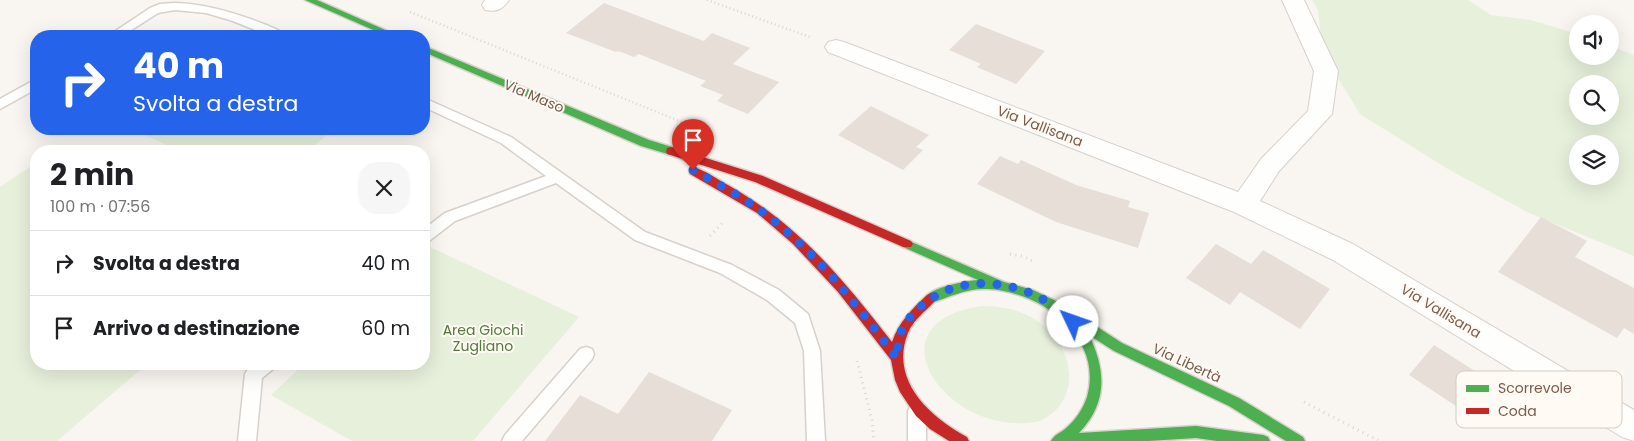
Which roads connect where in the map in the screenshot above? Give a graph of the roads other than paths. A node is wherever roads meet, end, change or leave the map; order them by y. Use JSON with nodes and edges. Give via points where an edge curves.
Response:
{"nodes":[{"id":1,"x":309,"y":0,"type":"edge"},
{"id":2,"x":1293,"y":0,"type":"edge"},
{"id":3,"x":124,"y":30,"type":"edge"},
{"id":4,"x":267,"y":30,"type":"edge"},
{"id":5,"x":380,"y":30,"type":"edge"},
{"id":6,"x":836,"y":47,"type":"road end"},
{"id":7,"x":430,"y":52,"type":"edge"},
{"id":8,"x":30,"y":87,"type":"edge"},
{"id":9,"x":0,"y":105,"type":"edge"},
{"id":10,"x":430,"y":105,"type":"edge"},
{"id":11,"x":644,"y":143,"type":"junction"},
{"id":12,"x":558,"y":177,"type":"junction"},
{"id":13,"x":1244,"y":205,"type":"junction"},
{"id":14,"x":430,"y":232,"type":"edge"},
{"id":15,"x":999,"y":284,"type":"junction"},
{"id":16,"x":1064,"y":312,"type":"junction"},
{"id":17,"x":586,"y":354,"type":"dead end"},
{"id":18,"x":897,"y":358,"type":"junction"},
{"id":19,"x":259,"y":370,"type":"edge"},
{"id":20,"x":1541,"y":371,"type":"edge"},
{"id":21,"x":917,"y":410,"type":"junction"},
{"id":22,"x":1622,"y":420,"type":"edge"},
{"id":23,"x":1634,"y":427,"type":"edge"},
{"id":24,"x":1060,"y":440,"type":"edge"},
{"id":25,"x":247,"y":441,"type":"edge"},
{"id":26,"x":511,"y":441,"type":"edge"},
{"id":27,"x":816,"y":441,"type":"edge"},
{"id":28,"x":917,"y":441,"type":"edge"},
{"id":29,"x":962,"y":441,"type":"edge"},
{"id":30,"x":1263,"y":441,"type":"edge"},
{"id":31,"x":1298,"y":441,"type":"edge"}],
"edges":[{"from":1,"to":5,"type":"main road"},
{"from":2,"to":13,"type":"street","via":[[1326,71],[1320,114],[1270,165]]},
{"from":3,"to":4,"type":"lane","via":[[161,8],[184,3],[214,6]]},
{"from":6,"to":13,"type":"street","name":"Via Vallisana"},
{"from":7,"to":11,"type":"main road","name":"Via Maso"},
{"from":8,"to":9,"type":"lane"},
{"from":10,"to":12,"type":"lane","via":[[506,140]]},
{"from":11,"to":15,"type":"main road","via":[[759,179]]},
{"from":11,"to":18,"type":"main road","via":[[742,198],[780,226],[840,284]]},
{"from":12,"to":14,"type":"lane","via":[[450,216]]},
{"from":12,"to":27,"type":"lane","via":[[640,236],[726,269],[773,295],[802,319],[812,351]]},
{"from":13,"to":20,"type":"street","name":"Via Vallisana","via":[[1343,252]]},
{"from":15,"to":16,"type":"main road","name":"Via Libertà","via":[[1033,294]]},
{"from":15,"to":18,"type":"main road","via":[[958,287],[939,293],[916,309],[901,332]]},
{"from":16,"to":24,"type":"main road","via":[[1082,332],[1094,354],[1098,378],[1094,402],[1081,423]]},
{"from":16,"to":31,"type":"main road","name":"Via Libertà","via":[[1118,347],[1234,402]]},
{"from":17,"to":26,"type":"lane"},
{"from":18,"to":21,"type":"main road","via":[[902,384]]},
{"from":19,"to":25,"type":"lane","via":[[254,374]]},
{"from":21,"to":28,"type":"lane"},
{"from":21,"to":29,"type":"main road","via":[[943,432]]},
{"from":22,"to":23,"type":"street","name":"Via Vallisana"},
{"from":24,"to":30,"type":"main road","via":[[1196,432]]}]}
